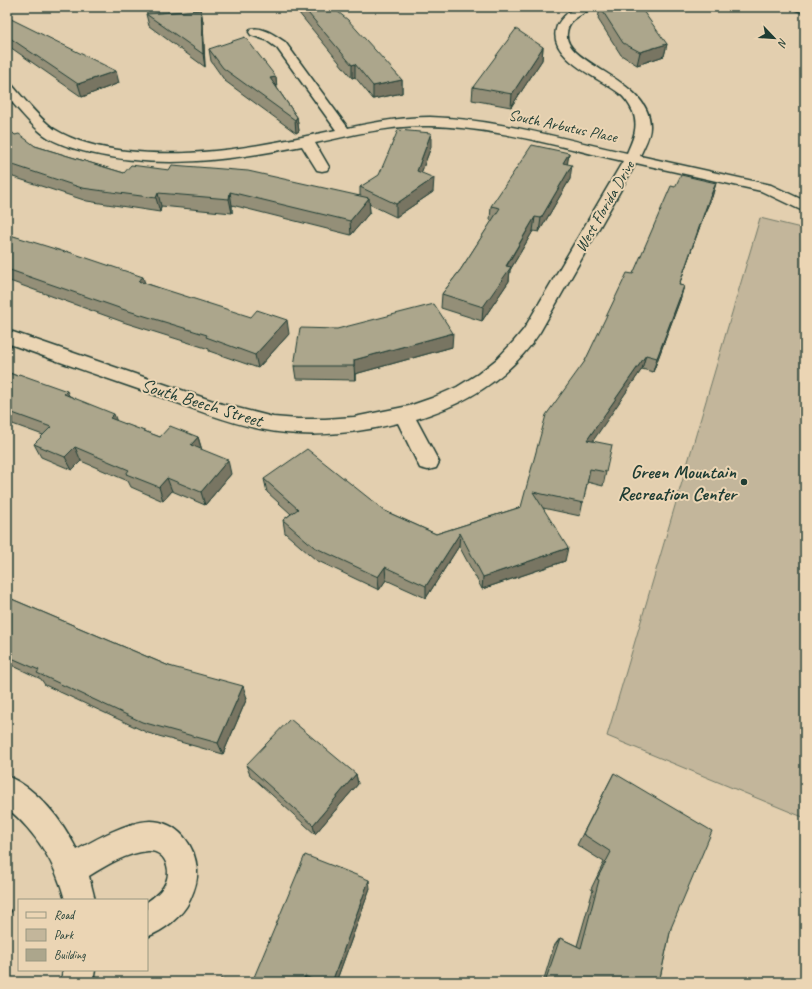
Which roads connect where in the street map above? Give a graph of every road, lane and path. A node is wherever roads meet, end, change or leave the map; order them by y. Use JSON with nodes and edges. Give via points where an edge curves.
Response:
{"nodes":[{"id":1,"x":585,"y":7,"type":"edge"},
{"id":2,"x":798,"y":7,"type":"edge"},
{"id":3,"x":805,"y":10,"type":"edge"},
{"id":4,"x":255,"y":32,"type":"dead end"},
{"id":5,"x":7,"y":88,"type":"edge"},
{"id":6,"x":345,"y":133,"type":"junction"},
{"id":7,"x":307,"y":140,"type":"junction"},
{"id":8,"x":632,"y":158,"type":"junction"},
{"id":9,"x":322,"y":167,"type":"dead end"},
{"id":10,"x":805,"y":207,"type":"edge"},
{"id":11,"x":7,"y":336,"type":"edge"},
{"id":12,"x":445,"y":400,"type":"joint"},
{"id":13,"x":404,"y":416,"type":"junction"},
{"id":14,"x":428,"y":462,"type":"dead end"},
{"id":15,"x":7,"y":790,"type":"edge"},
{"id":16,"x":71,"y":870,"type":"junction"},
{"id":17,"x":80,"y":899,"type":"edge"},
{"id":18,"x":148,"y":920,"type":"edge"},
{"id":19,"x":79,"y":971,"type":"edge"},
{"id":20,"x":77,"y":982,"type":"edge"}],
"edges":[{"from":1,"to":8,"type":"street","name":"West Florida Drive","via":[[573,13],[562,26],[561,40],[573,57],[632,98],[643,120],[643,130]]},
{"from":2,"to":3,"type":"street"},
{"from":4,"to":6,"type":"street","via":[[270,37],[281,45]]},
{"from":5,"to":7,"type":"street","name":"South Arbutus Place","via":[[49,131],[75,143],[110,153],[188,159],[229,156]]},
{"from":6,"to":7,"type":"street","name":"South Arbutus Place"},
{"from":6,"to":8,"type":"street","name":"South Arbutus Place","via":[[385,124],[442,122],[507,131]]},
{"from":7,"to":9,"type":"street"},
{"from":8,"to":10,"type":"street","name":"South Arbutus Place","via":[[766,188]]},
{"from":8,"to":12,"type":"street","name":"West Florida Drive","via":[[531,332],[516,352],[484,380]]},
{"from":11,"to":13,"type":"street","name":"South Beech Street","via":[[209,407],[275,424],[330,426]]},
{"from":12,"to":13,"type":"street","name":"South Beech Street"},
{"from":13,"to":14,"type":"street"},
{"from":15,"to":16,"type":"street","via":[[32,810],[58,844]]},
{"from":16,"to":17,"type":"street"},
{"from":16,"to":18,"type":"street","via":[[105,850],[131,840],[150,836],[166,839],[181,858],[183,870],[179,888],[163,910]]},
{"from":19,"to":20,"type":"street"}]}
